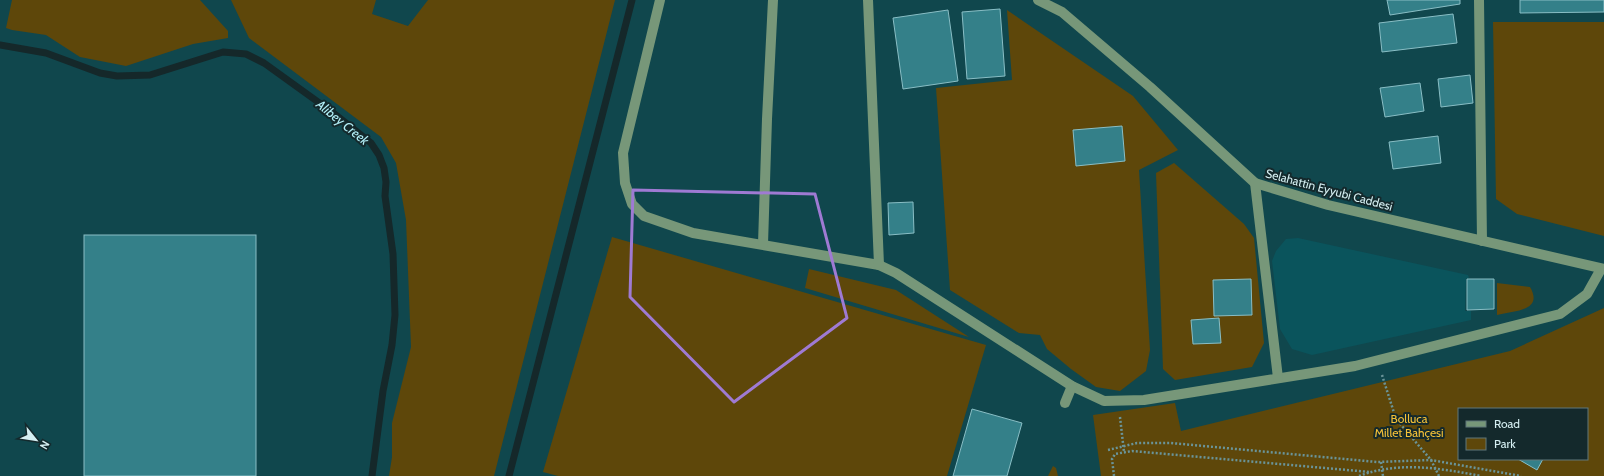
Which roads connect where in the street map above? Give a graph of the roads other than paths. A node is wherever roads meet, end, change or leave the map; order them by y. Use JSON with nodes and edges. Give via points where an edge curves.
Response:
{"nodes":[{"id":1,"x":660,"y":0,"type":"edge"},
{"id":2,"x":773,"y":0,"type":"edge"},
{"id":3,"x":868,"y":0,"type":"edge"},
{"id":4,"x":1038,"y":0,"type":"edge"},
{"id":5,"x":1479,"y":0,"type":"edge"},
{"id":6,"x":1255,"y":183,"type":"junction"},
{"id":7,"x":1482,"y":241,"type":"junction"},
{"id":8,"x":763,"y":244,"type":"junction"},
{"id":9,"x":879,"y":265,"type":"junction"},
{"id":10,"x":1603,"y":269,"type":"edge"},
{"id":11,"x":1278,"y":378,"type":"junction"},
{"id":12,"x":1072,"y":386,"type":"junction"},
{"id":13,"x":1065,"y":403,"type":"dead end"}],
"edges":[{"from":1,"to":8,"type":"street","via":[[623,153],[625,183],[632,204],[644,216],[693,233]]},
{"from":2,"to":8,"type":"street"},
{"from":3,"to":9,"type":"street"},
{"from":4,"to":6,"type":"street","name":"Selahattin Eyyubi Caddesi","via":[[1062,12],[1150,87]]},
{"from":5,"to":7,"type":"street"},
{"from":6,"to":7,"type":"street","name":"Selahattin Eyyubi Caddesi","via":[[1328,205]]},
{"from":6,"to":11,"type":"street"},
{"from":7,"to":10,"type":"street","name":"Selahattin Eyyubi Caddesi"},
{"from":8,"to":9,"type":"street"},
{"from":9,"to":12,"type":"street","via":[[896,273]]},
{"from":10,"to":11,"type":"street","via":[[1587,294],[1560,314],[1355,366]]},
{"from":11,"to":12,"type":"street","via":[[1119,402],[1104,402]]},
{"from":12,"to":13,"type":"street"}]}
